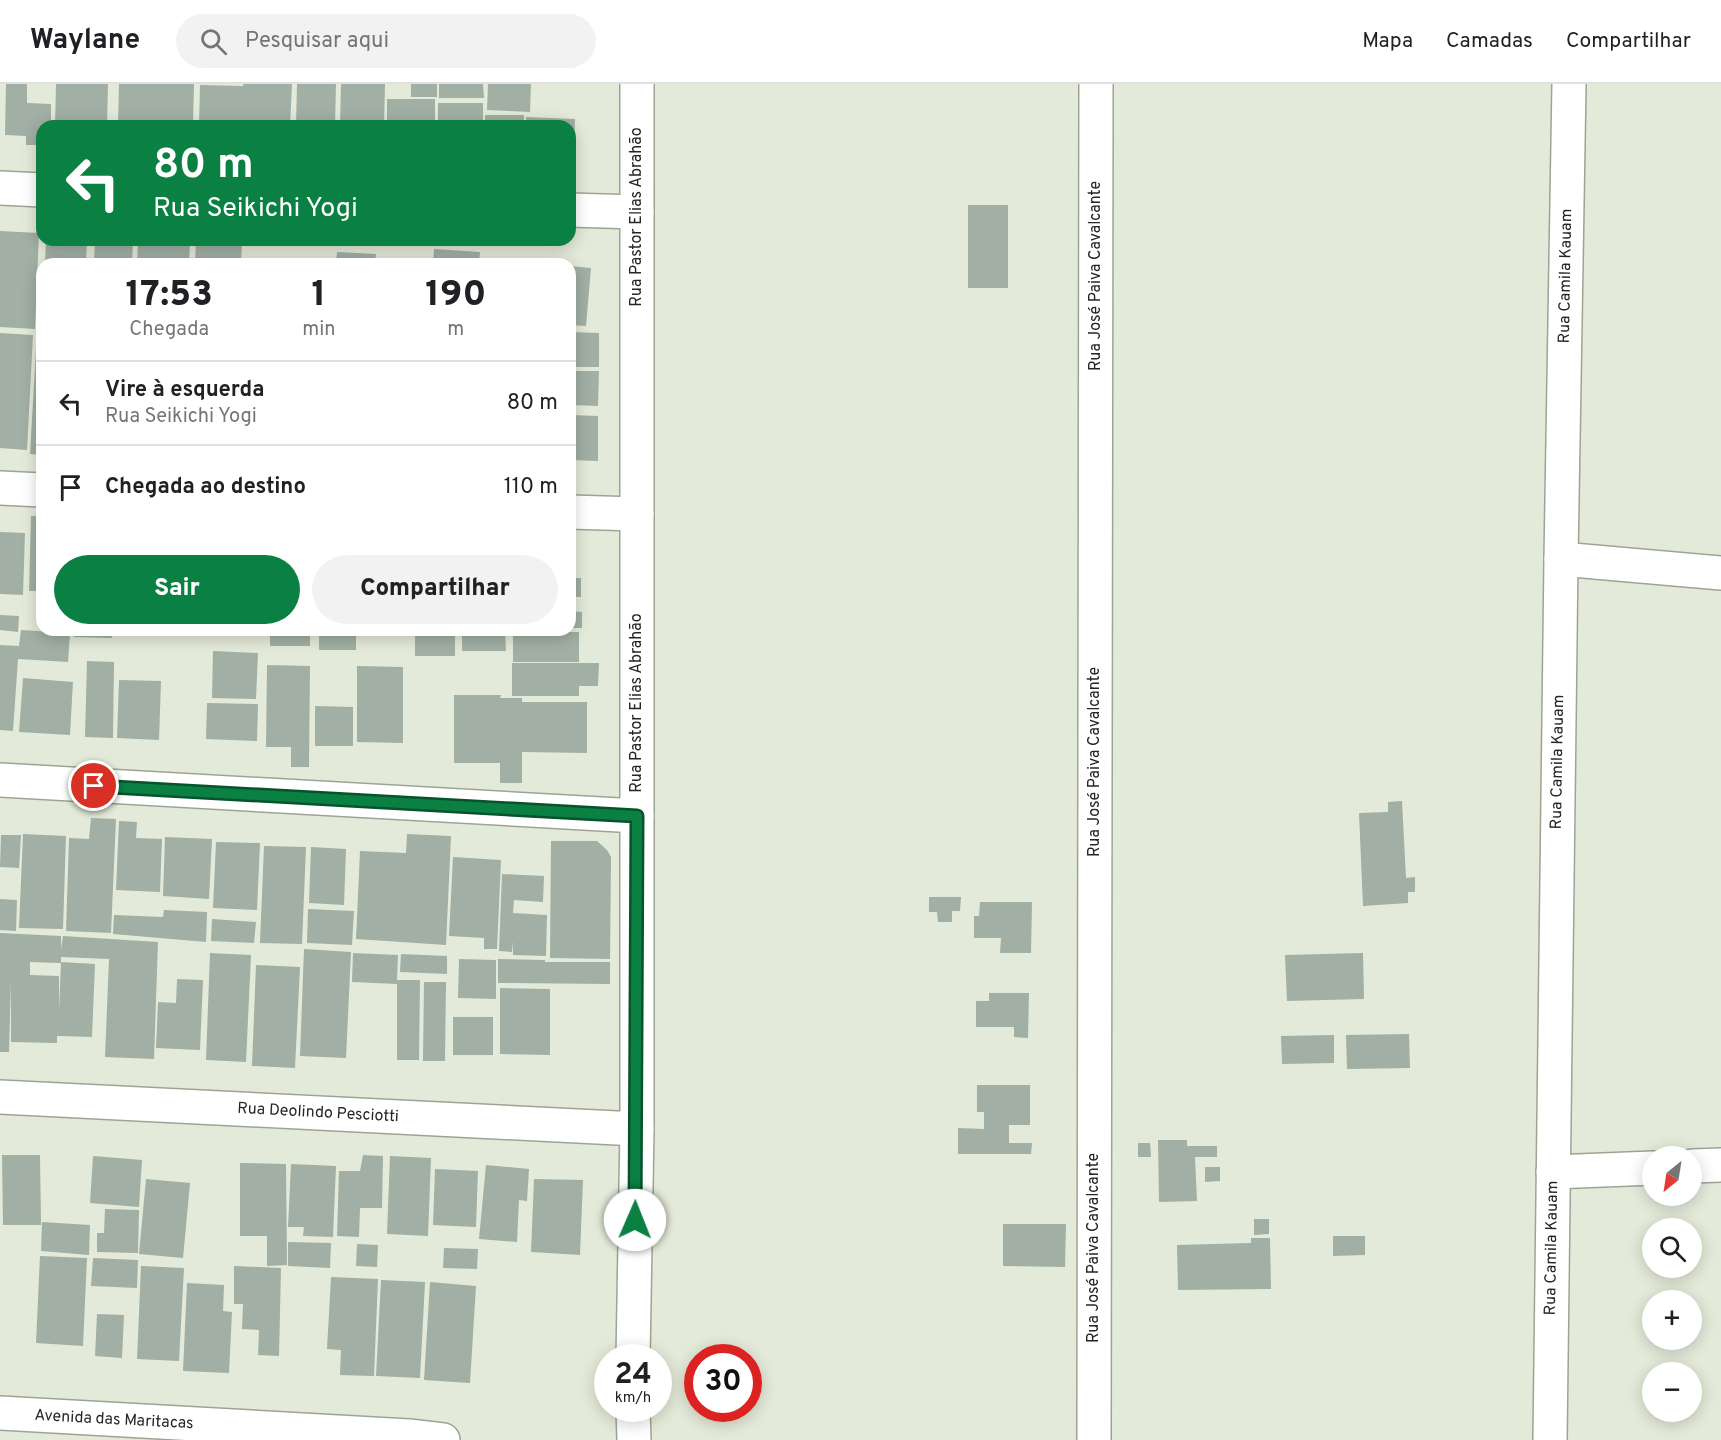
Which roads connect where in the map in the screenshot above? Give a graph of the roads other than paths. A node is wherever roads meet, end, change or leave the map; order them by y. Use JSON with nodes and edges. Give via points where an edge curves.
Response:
{"nodes":[{"id":1,"x":638,"y":84,"type":"edge"},
{"id":2,"x":1096,"y":84,"type":"edge"},
{"id":3,"x":1569,"y":84,"type":"edge"},
{"id":4,"x":0,"y":188,"type":"edge"},
{"id":5,"x":36,"y":190,"type":"edge"},
{"id":6,"x":576,"y":210,"type":"edge"},
{"id":7,"x":637,"y":212,"type":"junction"},
{"id":8,"x":0,"y":488,"type":"edge"},
{"id":9,"x":36,"y":490,"type":"edge"},
{"id":10,"x":576,"y":512,"type":"edge"},
{"id":11,"x":637,"y":514,"type":"junction"},
{"id":12,"x":1561,"y":559,"type":"junction"},
{"id":13,"x":1721,"y":573,"type":"edge"},
{"id":14,"x":0,"y":780,"type":"edge"},
{"id":15,"x":637,"y":816,"type":"junction"},
{"id":16,"x":0,"y":1097,"type":"edge"},
{"id":17,"x":637,"y":1129,"type":"junction"},
{"id":18,"x":1721,"y":1165,"type":"edge"},
{"id":19,"x":1702,"y":1166,"type":"edge"},
{"id":20,"x":1642,"y":1168,"type":"edge"},
{"id":21,"x":1553,"y":1172,"type":"junction"},
{"id":22,"x":633,"y":1344,"type":"edge"},
{"id":23,"x":0,"y":1413,"type":"edge"},
{"id":24,"x":633,"y":1422,"type":"edge"},
{"id":25,"x":443,"y":1440,"type":"edge"},
{"id":26,"x":634,"y":1440,"type":"edge"},
{"id":27,"x":1094,"y":1440,"type":"edge"},
{"id":28,"x":1550,"y":1440,"type":"edge"}],
"edges":[{"from":1,"to":7,"type":"street","name":"Rua Pastor Elias Abrahão"},
{"from":2,"to":27,"type":"street","name":"Rua José Paiva Cavalcante"},
{"from":3,"to":12,"type":"street","name":"Rua Camila Kauam"},
{"from":4,"to":5,"type":"street"},
{"from":6,"to":7,"type":"street"},
{"from":7,"to":11,"type":"street","name":"Rua Pastor Elias Abrahão"},
{"from":8,"to":9,"type":"street"},
{"from":10,"to":11,"type":"street"},
{"from":11,"to":15,"type":"street","name":"Rua Pastor Elias Abrahão"},
{"from":12,"to":13,"type":"street"},
{"from":12,"to":21,"type":"street","name":"Rua Camila Kauam"},
{"from":14,"to":15,"type":"street"},
{"from":15,"to":17,"type":"street","name":"Rua Pastor Elias Abrahão"},
{"from":16,"to":17,"type":"street","name":"Rua Deolindo Pesciotti"},
{"from":17,"to":22,"type":"street","name":"Rua Pastor Elias Abrahão"},
{"from":18,"to":19,"type":"street"},
{"from":20,"to":21,"type":"street"},
{"from":21,"to":28,"type":"street","name":"Rua Camila Kauam"},
{"from":23,"to":25,"type":"street","name":"Avenida das Maritacas"},
{"from":24,"to":26,"type":"street"}]}
